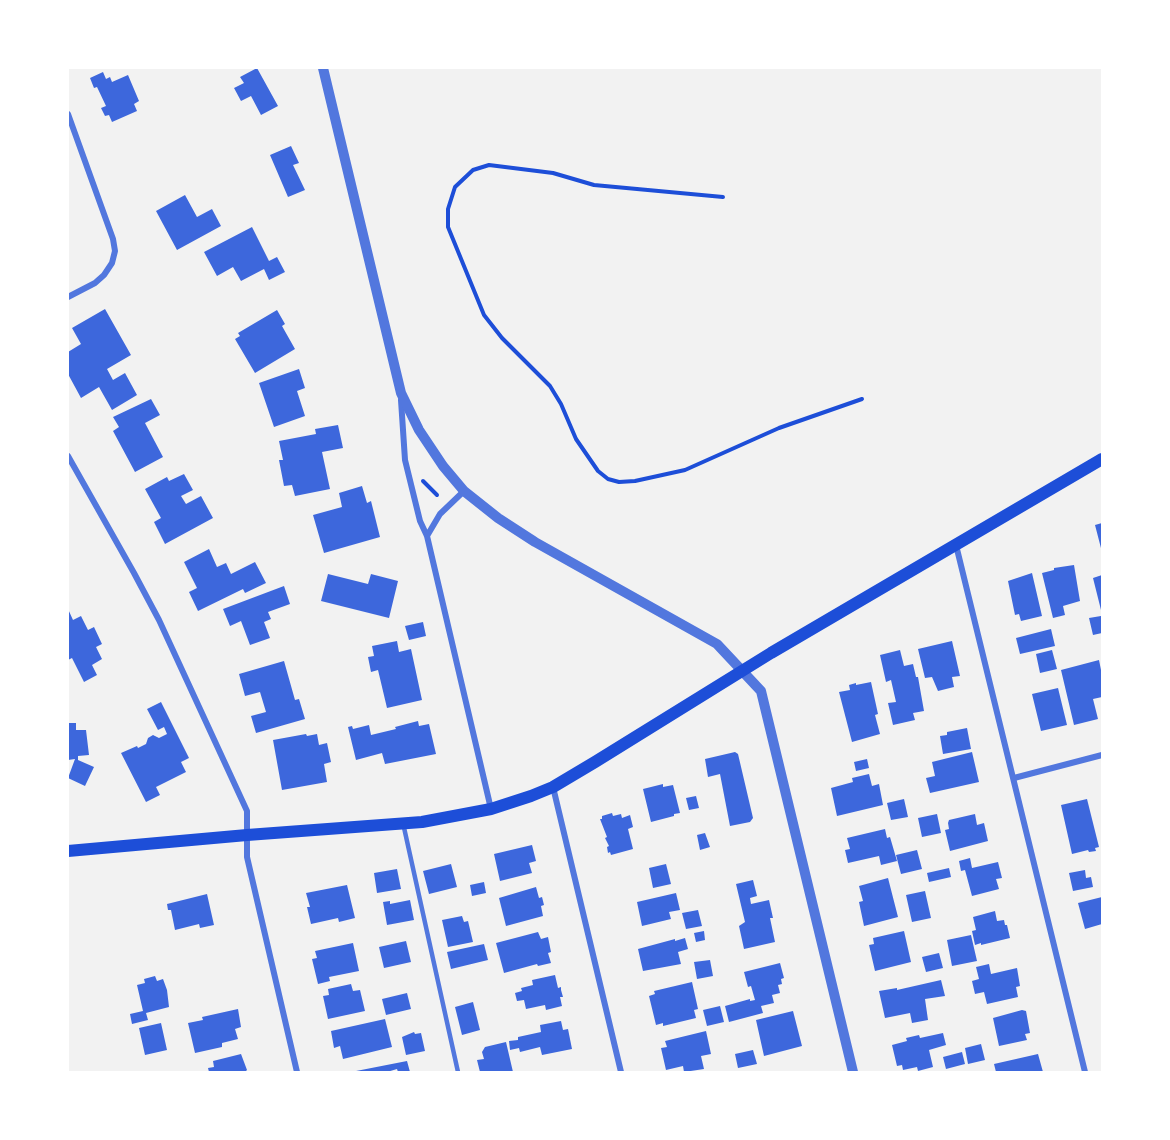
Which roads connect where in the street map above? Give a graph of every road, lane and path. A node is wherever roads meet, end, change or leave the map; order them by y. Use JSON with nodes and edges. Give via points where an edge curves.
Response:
{"nodes":[{"id":1,"x":323,"y":68,"type":"edge"},
{"id":2,"x":68,"y":114,"type":"edge"},
{"id":3,"x":723,"y":197,"type":"dead end"},
{"id":4,"x":68,"y":297,"type":"edge"},
{"id":5,"x":401,"y":393,"type":"junction"},
{"id":6,"x":861,"y":399,"type":"dead end"},
{"id":7,"x":68,"y":456,"type":"edge"},
{"id":8,"x":1102,"y":459,"type":"edge"},
{"id":9,"x":421,"y":480,"type":"dead end"},
{"id":10,"x":464,"y":491,"type":"junction"},
{"id":11,"x":437,"y":495,"type":"dead end"},
{"id":12,"x":427,"y":536,"type":"junction"},
{"id":13,"x":956,"y":544,"type":"junction"},
{"id":14,"x":742,"y":671,"type":"junction"},
{"id":15,"x":1102,"y":755,"type":"edge"},
{"id":16,"x":1014,"y":778,"type":"junction"},
{"id":17,"x":553,"y":786,"type":"junction"},
{"id":18,"x":491,"y":809,"type":"junction"},
{"id":19,"x":404,"y":824,"type":"junction"},
{"id":20,"x":247,"y":835,"type":"junction"},
{"id":21,"x":68,"y":851,"type":"edge"},
{"id":22,"x":297,"y":1072,"type":"edge"},
{"id":23,"x":458,"y":1072,"type":"edge"},
{"id":24,"x":621,"y":1072,"type":"edge"},
{"id":25,"x":853,"y":1072,"type":"edge"},
{"id":26,"x":1085,"y":1072,"type":"edge"}],
"edges":[{"from":1,"to":5,"type":"street"},
{"from":2,"to":4,"type":"street","via":[[115,251],[105,275]]},
{"from":3,"to":6,"type":"path","via":[[594,185],[553,173],[489,165],[473,170],[455,187],[448,209],[448,227],[484,315],[550,386],[581,447],[598,471],[609,479],[635,481],[685,470],[779,428]]},
{"from":5,"to":10,"type":"street","via":[[419,430]]},
{"from":5,"to":12,"type":"street","via":[[405,460]]},
{"from":7,"to":20,"type":"street","via":[[159,620],[247,811]]},
{"from":8,"to":13,"type":"main road"},
{"from":9,"to":11,"type":"path"},
{"from":10,"to":12,"type":"street","via":[[440,514]]},
{"from":10,"to":14,"type":"street","via":[[535,542],[717,645]]},
{"from":12,"to":18,"type":"street"},
{"from":13,"to":14,"type":"main road"},
{"from":13,"to":16,"type":"street"},
{"from":14,"to":17,"type":"main road"},
{"from":14,"to":25,"type":"street","via":[[761,691]]},
{"from":15,"to":16,"type":"street"},
{"from":16,"to":26,"type":"street"},
{"from":17,"to":18,"type":"main road"},
{"from":17,"to":24,"type":"street"},
{"from":18,"to":19,"type":"main road"},
{"from":19,"to":20,"type":"main road"},
{"from":19,"to":23,"type":"lane"},
{"from":20,"to":21,"type":"main road"},
{"from":20,"to":22,"type":"street","via":[[247,857]]}]}
